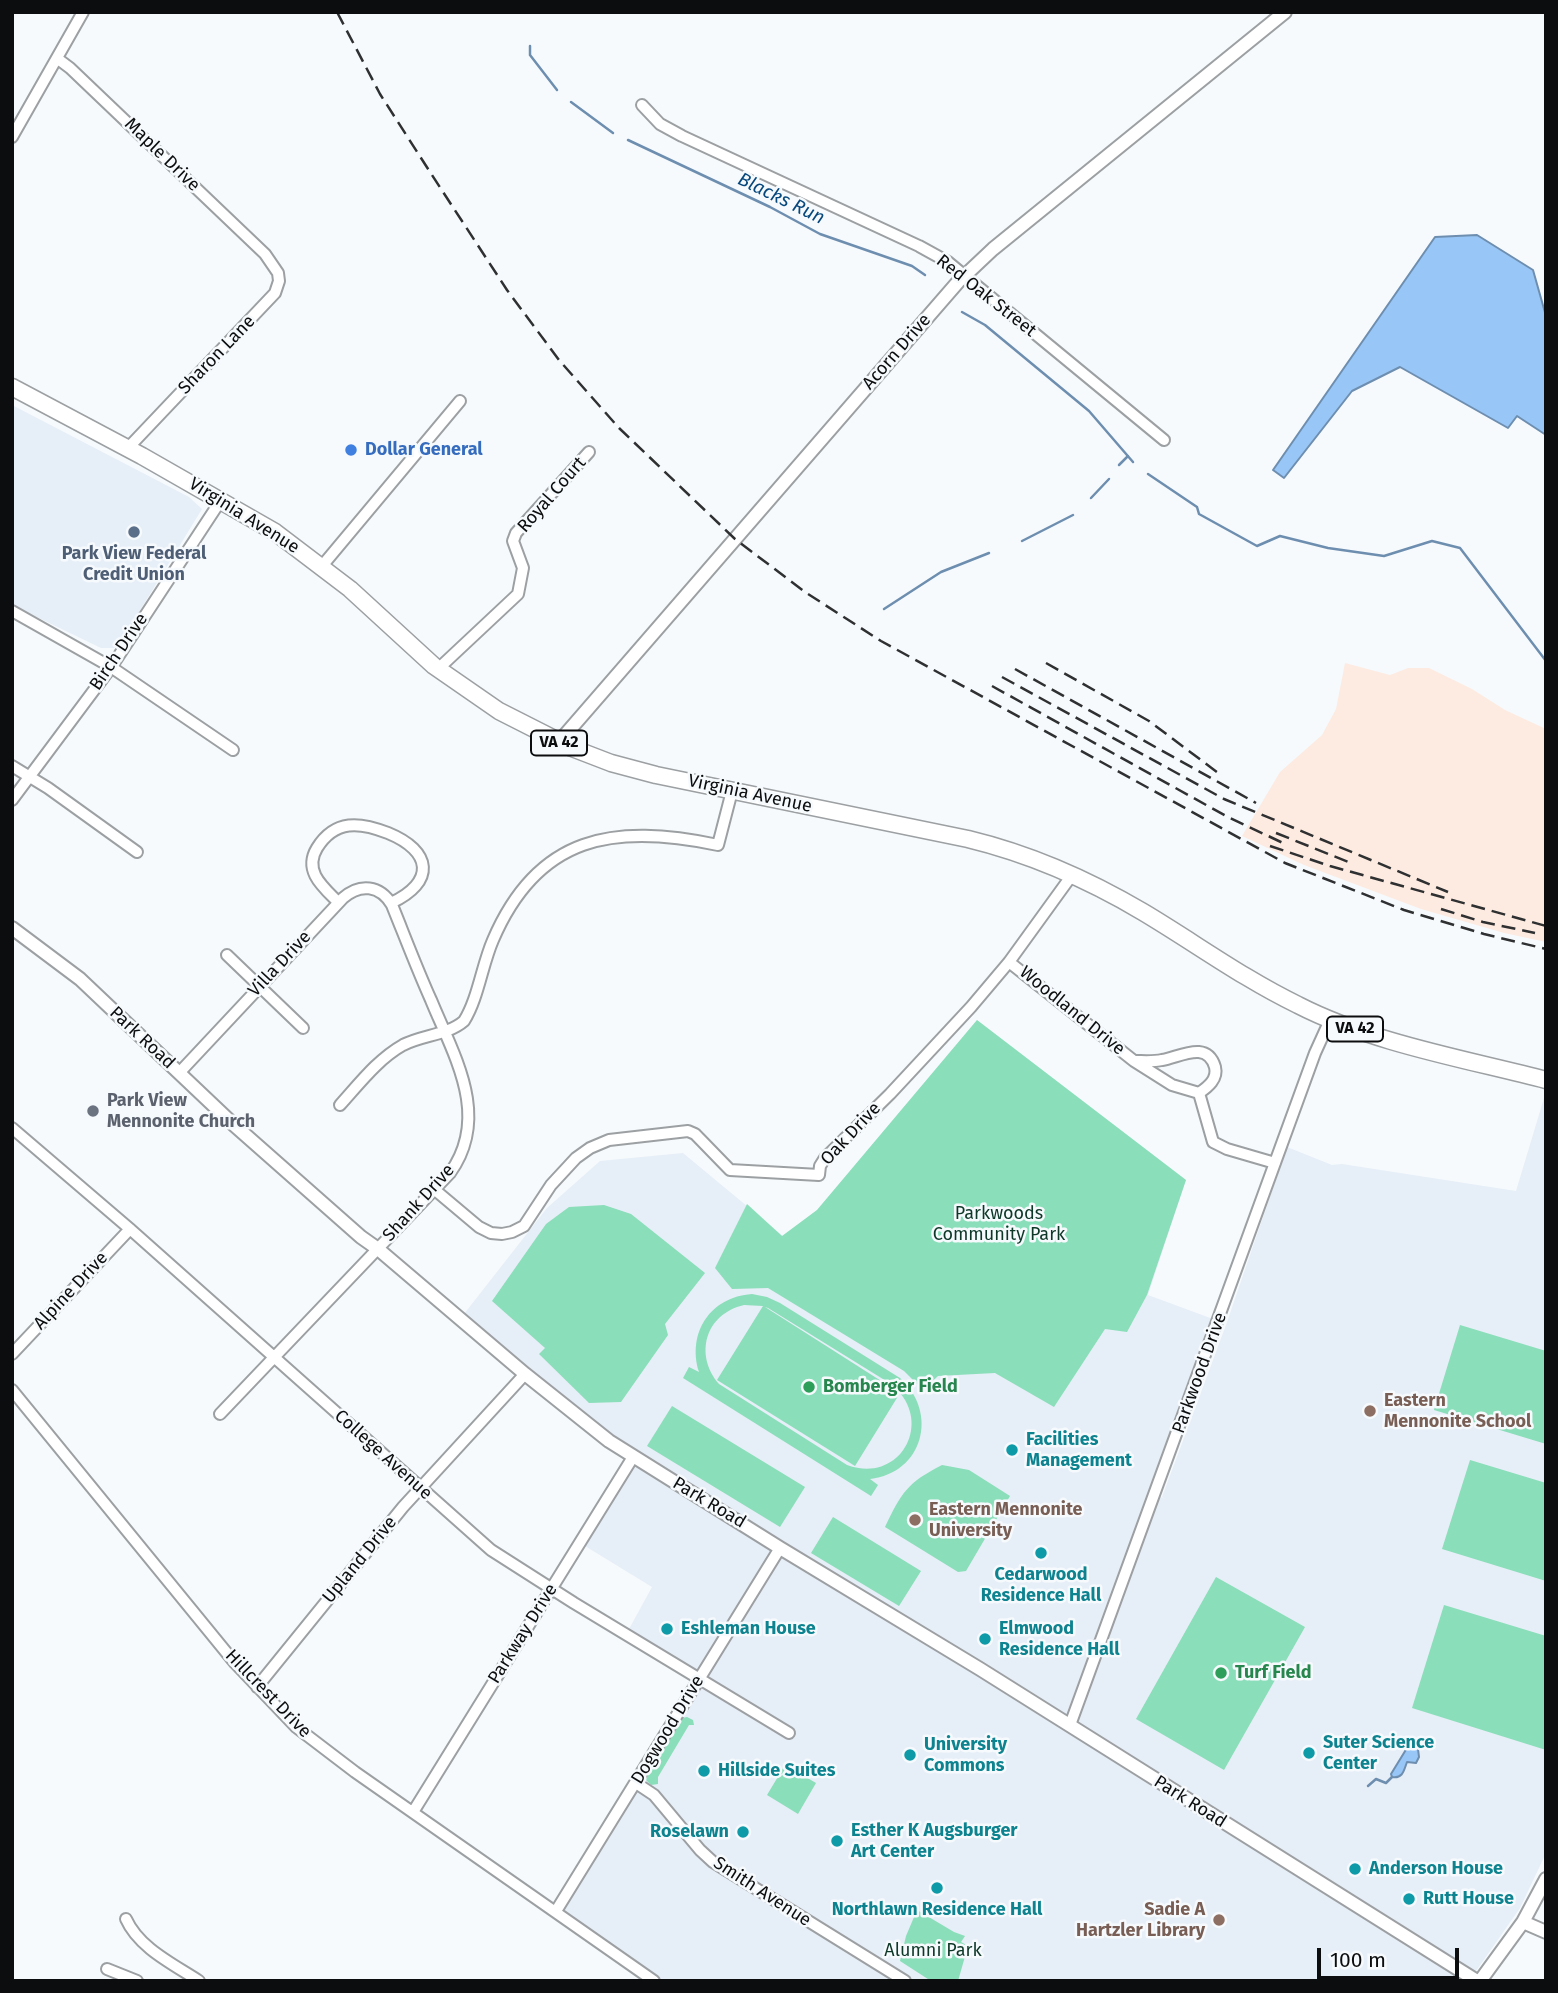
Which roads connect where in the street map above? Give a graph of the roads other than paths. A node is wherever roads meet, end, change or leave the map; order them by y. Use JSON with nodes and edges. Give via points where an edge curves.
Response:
{"nodes":[{"id":1,"x":83,"y":12,"type":"edge"},
{"id":2,"x":1285,"y":12,"type":"edge"},
{"id":3,"x":58,"y":59,"type":"junction"},
{"id":4,"x":642,"y":105,"type":"dead end"},
{"id":5,"x":12,"y":137,"type":"edge"},
{"id":6,"x":265,"y":254,"type":"joint"},
{"id":7,"x":965,"y":275,"type":"junction"},
{"id":8,"x":12,"y":387,"type":"edge"},
{"id":9,"x":460,"y":401,"type":"dead end"},
{"id":10,"x":1164,"y":440,"type":"dead end"},
{"id":11,"x":128,"y":449,"type":"junction"},
{"id":12,"x":589,"y":452,"type":"dead end"},
{"id":13,"x":220,"y":500,"type":"junction"},
{"id":14,"x":322,"y":566,"type":"junction"},
{"id":15,"x":12,"y":611,"type":"edge"},
{"id":16,"x":111,"y":667,"type":"junction"},
{"id":17,"x":438,"y":669,"type":"junction"},
{"id":18,"x":559,"y":742,"type":"junction"},
{"id":19,"x":233,"y":750,"type":"dead end"},
{"id":20,"x":12,"y":766,"type":"edge"},
{"id":21,"x":29,"y":776,"type":"junction"},
{"id":22,"x":732,"y":791,"type":"junction"},
{"id":23,"x":12,"y":800,"type":"edge"},
{"id":24,"x":137,"y":852,"type":"dead end"},
{"id":25,"x":1072,"y":875,"type":"junction"},
{"id":26,"x":338,"y":902,"type":"junction"},
{"id":27,"x":391,"y":903,"type":"junction"},
{"id":28,"x":12,"y":928,"type":"edge"},
{"id":29,"x":227,"y":955,"type":"dead end"},
{"id":30,"x":1009,"y":962,"type":"junction"},
{"id":31,"x":260,"y":987,"type":"junction"},
{"id":32,"x":1330,"y":1020,"type":"junction"},
{"id":33,"x":303,"y":1028,"type":"dead end"},
{"id":34,"x":444,"y":1031,"type":"junction"},
{"id":35,"x":1134,"y":1061,"type":"junction"},
{"id":36,"x":179,"y":1073,"type":"junction"},
{"id":37,"x":1546,"y":1080,"type":"edge"},
{"id":38,"x":1199,"y":1093,"type":"junction"},
{"id":39,"x":340,"y":1105,"type":"dead end"},
{"id":40,"x":12,"y":1128,"type":"edge"},
{"id":41,"x":1275,"y":1163,"type":"junction"},
{"id":42,"x":435,"y":1190,"type":"junction"},
{"id":43,"x":130,"y":1229,"type":"junction"},
{"id":44,"x":378,"y":1249,"type":"junction"},
{"id":45,"x":12,"y":1354,"type":"edge"},
{"id":46,"x":274,"y":1358,"type":"junction"},
{"id":47,"x":525,"y":1374,"type":"junction"},
{"id":48,"x":12,"y":1390,"type":"edge"},
{"id":49,"x":220,"y":1414,"type":"dead end"},
{"id":50,"x":633,"y":1457,"type":"junction"},
{"id":51,"x":420,"y":1488,"type":"junction"},
{"id":52,"x":780,"y":1548,"type":"junction"},
{"id":53,"x":551,"y":1589,"type":"junction"},
{"id":54,"x":699,"y":1679,"type":"junction"},
{"id":55,"x":257,"y":1686,"type":"junction"},
{"id":56,"x":1070,"y":1726,"type":"junction"},
{"id":57,"x":789,"y":1732,"type":"dead end"},
{"id":58,"x":636,"y":1783,"type":"junction"},
{"id":59,"x":413,"y":1812,"type":"junction"},
{"id":60,"x":1546,"y":1879,"type":"edge"},
{"id":61,"x":556,"y":1911,"type":"junction"},
{"id":62,"x":125,"y":1919,"type":"dead end"},
{"id":63,"x":1523,"y":1922,"type":"junction"},
{"id":64,"x":1546,"y":1932,"type":"edge"},
{"id":65,"x":107,"y":1969,"type":"dead end"},
{"id":66,"x":137,"y":1981,"type":"edge"},
{"id":67,"x":199,"y":1981,"type":"edge"},
{"id":68,"x":654,"y":1981,"type":"edge"},
{"id":69,"x":905,"y":1981,"type":"edge"},
{"id":70,"x":1479,"y":1981,"type":"edge"}],
"edges":[{"from":1,"to":3,"type":"street"},
{"from":2,"to":7,"type":"street","name":"Acorn Drive"},
{"from":3,"to":5,"type":"street"},
{"from":3,"to":6,"type":"street","name":"Maple Drive"},
{"from":4,"to":7,"type":"street","name":"Red Oak Street","via":[[660,124],[682,136],[919,246]]},
{"from":6,"to":11,"type":"street","name":"Sharon Lane","via":[[278,273],[275,293]]},
{"from":7,"to":10,"type":"street","name":"Red Oak Street"},
{"from":7,"to":18,"type":"street","name":"Acorn Drive"},
{"from":8,"to":11,"type":"main road","name":"Virginia Avenue","number":"VA 42"},
{"from":9,"to":14,"type":"street"},
{"from":11,"to":13,"type":"main road","name":"Virginia Avenue","number":"VA 42"},
{"from":12,"to":17,"type":"street","name":"Royal Court","via":[[516,533],[513,541],[523,568],[518,594]]},
{"from":13,"to":14,"type":"main road","name":"Virginia Avenue","number":"VA 42"},
{"from":13,"to":16,"type":"street","name":"Birch Drive"},
{"from":14,"to":17,"type":"main road","name":"Virginia Avenue","number":"VA 42"},
{"from":15,"to":16,"type":"street"},
{"from":16,"to":19,"type":"street"},
{"from":16,"to":21,"type":"street","name":"Birch Drive"},
{"from":17,"to":18,"type":"main road","name":"Virginia Avenue","number":"VA 42","via":[[499,711]]},
{"from":18,"to":22,"type":"main road","name":"Virginia Avenue","number":"VA 42","via":[[634,769]]},
{"from":20,"to":21,"type":"street"},
{"from":21,"to":23,"type":"street","name":"Birch Drive"},
{"from":21,"to":24,"type":"street"},
{"from":22,"to":25,"type":"main road","name":"Virginia Avenue","number":"VA 42","via":[[981,842]]},
{"from":22,"to":34,"type":"street","via":[[718,845],[614,836],[576,847],[546,865],[523,887],[502,921],[466,1018]]},
{"from":25,"to":30,"type":"street","name":"Oak Drive"},
{"from":25,"to":32,"type":"main road","name":"Virginia Avenue","number":"VA 42","via":[[1144,913],[1262,986]]},
{"from":26,"to":27,"type":"street","name":"Villa Drive","via":[[365,887],[382,892]]},
{"from":26,"to":27,"type":"street","via":[[316,879],[314,854],[332,832],[359,824],[404,840],[419,855],[419,883]]},
{"from":26,"to":31,"type":"street","name":"Villa Drive"},
{"from":27,"to":34,"type":"street","name":"Shank Drive"},
{"from":28,"to":36,"type":"street","name":"Park Road","via":[[80,979]]},
{"from":29,"to":31,"type":"street"},
{"from":30,"to":35,"type":"street","name":"Woodland Drive"},
{"from":30,"to":42,"type":"street","name":"Oak Drive","via":[[928,1055],[825,1158],[819,1175],[730,1170],[695,1134],[683,1130],[612,1140],[590,1149],[561,1172],[524,1226],[509,1233],[482,1229]]},
{"from":31,"to":33,"type":"street"},
{"from":31,"to":36,"type":"street","name":"Villa Drive"},
{"from":32,"to":37,"type":"main road","name":"Virginia Avenue","number":"VA 42"},
{"from":32,"to":41,"type":"street","name":"Parkwood Drive"},
{"from":34,"to":39,"type":"street","via":[[395,1050]]},
{"from":34,"to":42,"type":"street","name":"Shank Drive","via":[[466,1088],[469,1122],[458,1161]]},
{"from":35,"to":38,"type":"street","name":"Woodland Drive","via":[[1172,1085]]},
{"from":35,"to":38,"type":"street","name":"Woodland Drive","via":[[1159,1061],[1192,1050],[1204,1052],[1216,1071],[1212,1084]]},
{"from":36,"to":44,"type":"street","name":"Park Road"},
{"from":38,"to":41,"type":"street","via":[[1213,1142]]},
{"from":40,"to":43,"type":"street","name":"College Avenue"},
{"from":41,"to":56,"type":"street","name":"Parkwood Drive"},
{"from":42,"to":44,"type":"street","name":"Shank Drive"},
{"from":43,"to":45,"type":"street","name":"Alpine Drive"},
{"from":43,"to":46,"type":"street","name":"College Avenue"},
{"from":44,"to":46,"type":"street","name":"Shank Drive"},
{"from":44,"to":47,"type":"street","name":"Park Road"},
{"from":46,"to":49,"type":"street","name":"Shank Drive"},
{"from":46,"to":51,"type":"street","name":"College Avenue"},
{"from":47,"to":50,"type":"street","name":"Park Road"},
{"from":47,"to":51,"type":"street","name":"Upland Drive"},
{"from":48,"to":55,"type":"street","name":"Hillcrest Drive"},
{"from":50,"to":52,"type":"street","name":"Park Road"},
{"from":50,"to":53,"type":"street","name":"Parkway Drive"},
{"from":51,"to":53,"type":"street","name":"College Avenue","via":[[495,1553]]},
{"from":51,"to":55,"type":"street","name":"Upland Drive"},
{"from":52,"to":54,"type":"street","name":"Dogwood Drive"},
{"from":52,"to":56,"type":"street","name":"Park Road"},
{"from":53,"to":54,"type":"street","name":"College Avenue"},
{"from":53,"to":59,"type":"street","name":"Parkway Drive"},
{"from":54,"to":57,"type":"street","name":"College Avenue"},
{"from":54,"to":58,"type":"street","name":"Dogwood Drive"},
{"from":55,"to":59,"type":"street","name":"Hillcrest Drive","via":[[309,1737]]},
{"from":56,"to":70,"type":"street","name":"Park Road"},
{"from":58,"to":61,"type":"street","name":"Dogwood Drive"},
{"from":58,"to":69,"type":"street","name":"Smith Avenue","via":[[654,1795],[713,1862]]},
{"from":59,"to":61,"type":"street","name":"Hillcrest Drive"},
{"from":60,"to":63,"type":"street"},
{"from":61,"to":68,"type":"street","name":"Hillcrest Drive"},
{"from":62,"to":67,"type":"street","via":[[143,1943]]},
{"from":63,"to":64,"type":"street"},
{"from":63,"to":70,"type":"street"},
{"from":65,"to":66,"type":"street"}]}
